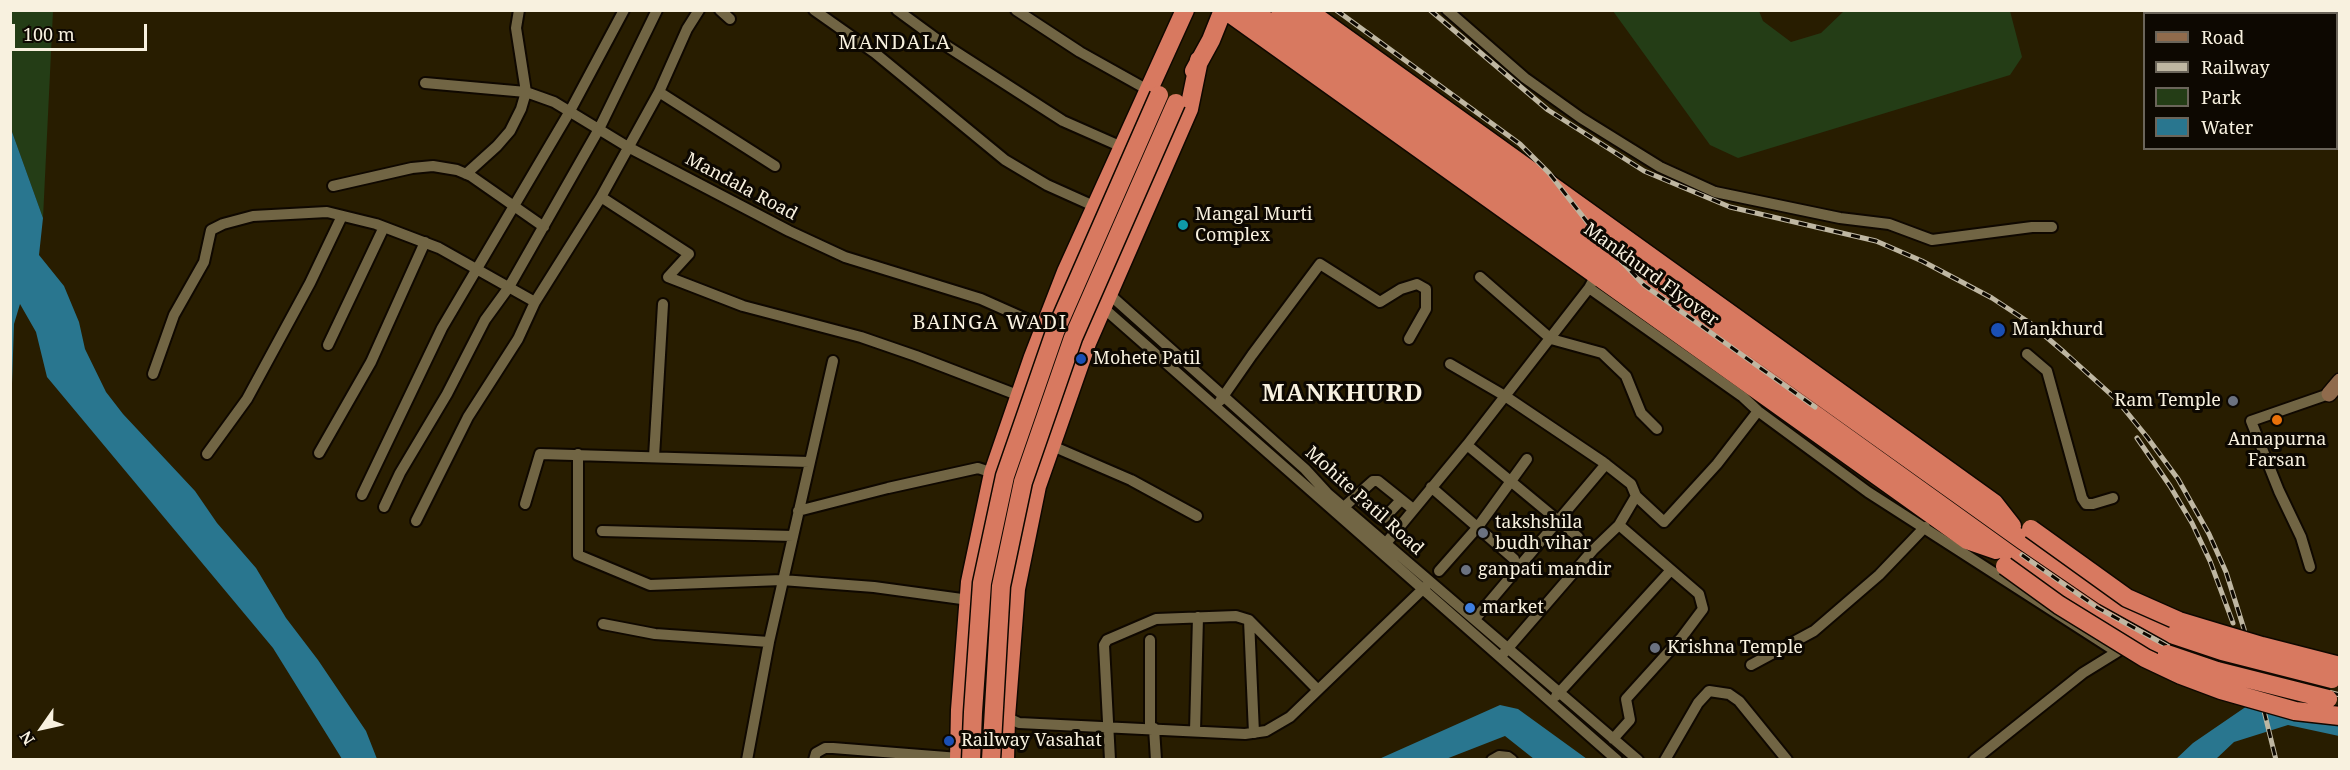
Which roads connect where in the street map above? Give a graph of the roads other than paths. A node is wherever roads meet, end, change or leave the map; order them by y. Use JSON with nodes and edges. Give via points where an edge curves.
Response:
{"nodes":[{"id":1,"x":519,"y":10,"type":"edge"},
{"id":2,"x":624,"y":10,"type":"edge"},
{"id":3,"x":657,"y":10,"type":"edge"},
{"id":4,"x":699,"y":10,"type":"edge"},
{"id":5,"x":720,"y":10,"type":"edge"},
{"id":6,"x":813,"y":10,"type":"edge"},
{"id":7,"x":897,"y":10,"type":"edge"},
{"id":8,"x":1016,"y":10,"type":"edge"},
{"id":9,"x":1185,"y":10,"type":"edge"},
{"id":10,"x":1224,"y":10,"type":"edge"},
{"id":11,"x":1252,"y":10,"type":"edge"},
{"id":12,"x":1280,"y":10,"type":"edge"},
{"id":13,"x":1306,"y":10,"type":"edge"},
{"id":14,"x":1447,"y":10,"type":"edge"},
{"id":15,"x":730,"y":19,"type":"dead end"},
{"id":16,"x":1252,"y":30,"type":"junction"},
{"id":17,"x":1211,"y":40,"type":"junction"},
{"id":18,"x":1199,"y":60,"type":"junction"},
{"id":19,"x":425,"y":83,"type":"dead end"},
{"id":20,"x":526,"y":92,"type":"junction"},
{"id":21,"x":659,"y":92,"type":"junction"},
{"id":22,"x":1153,"y":92,"type":"junction"},
{"id":23,"x":570,"y":111,"type":"junction"},
{"id":24,"x":599,"y":129,"type":"junction"},
{"id":25,"x":628,"y":147,"type":"junction"},
{"id":26,"x":1122,"y":147,"type":"junction"},
{"id":27,"x":775,"y":166,"type":"dead end"},
{"id":28,"x":466,"y":174,"type":"junction"},
{"id":29,"x":333,"y":186,"type":"dead end"},
{"id":30,"x":602,"y":197,"type":"junction"},
{"id":31,"x":515,"y":206,"type":"junction"},
{"id":32,"x":1096,"y":207,"type":"junction"},
{"id":33,"x":342,"y":216,"type":"junction"},
{"id":34,"x":384,"y":227,"type":"junction"},
{"id":35,"x":544,"y":227,"type":"junction"},
{"id":36,"x":2052,"y":227,"type":"dead end"},
{"id":37,"x":425,"y":242,"type":"junction"},
{"id":38,"x":476,"y":268,"type":"junction"},
{"id":39,"x":1590,"y":271,"type":"junction"},
{"id":40,"x":1480,"y":277,"type":"dead end"},
{"id":41,"x":1064,"y":278,"type":"junction"},
{"id":42,"x":509,"y":287,"type":"junction"},
{"id":43,"x":1106,"y":300,"type":"junction"},
{"id":44,"x":535,"y":302,"type":"junction"},
{"id":45,"x":663,"y":304,"type":"dead end"},
{"id":46,"x":1044,"y":327,"type":"junction"},
{"id":47,"x":1408,"y":339,"type":"dead end"},
{"id":48,"x":1551,"y":339,"type":"junction"},
{"id":49,"x":328,"y":345,"type":"dead end"},
{"id":50,"x":2027,"y":354,"type":"dead end"},
{"id":51,"x":833,"y":361,"type":"dead end"},
{"id":52,"x":1450,"y":364,"type":"dead end"},
{"id":53,"x":153,"y":374,"type":"dead end"},
{"id":54,"x":2340,"y":381,"type":"edge"},
{"id":55,"x":1749,"y":393,"type":"junction"},
{"id":56,"x":2334,"y":393,"type":"edge"},
{"id":57,"x":1020,"y":396,"type":"junction"},
{"id":58,"x":1505,"y":396,"type":"junction"},
{"id":59,"x":1224,"y":397,"type":"junction"},
{"id":60,"x":1216,"y":406,"type":"junction"},
{"id":61,"x":1758,"y":411,"type":"junction"},
{"id":62,"x":1657,"y":429,"type":"dead end"},
{"id":63,"x":1264,"y":442,"type":"junction"},
{"id":64,"x":1050,"y":445,"type":"junction"},
{"id":65,"x":1467,"y":446,"type":"junction"},
{"id":66,"x":319,"y":453,"type":"dead end"},
{"id":67,"x":207,"y":454,"type":"dead end"},
{"id":68,"x":578,"y":454,"type":"junction"},
{"id":69,"x":654,"y":457,"type":"junction"},
{"id":70,"x":1527,"y":459,"type":"dead end"},
{"id":71,"x":809,"y":462,"type":"junction"},
{"id":72,"x":1606,"y":464,"type":"junction"},
{"id":73,"x":993,"y":473,"type":"junction"},
{"id":74,"x":1511,"y":482,"type":"junction"},
{"id":75,"x":1431,"y":487,"type":"junction"},
{"id":76,"x":362,"y":495,"type":"dead end"},
{"id":77,"x":1355,"y":496,"type":"junction"},
{"id":78,"x":1636,"y":496,"type":"junction"},
{"id":79,"x":2113,"y":498,"type":"dead end"},
{"id":80,"x":1401,"y":500,"type":"junction"},
{"id":81,"x":1330,"y":501,"type":"junction"},
{"id":82,"x":525,"y":504,"type":"dead end"},
{"id":83,"x":384,"y":507,"type":"dead end"},
{"id":84,"x":1344,"y":507,"type":"junction"},
{"id":85,"x":1413,"y":509,"type":"junction"},
{"id":86,"x":798,"y":511,"type":"junction"},
{"id":87,"x":1197,"y":516,"type":"dead end"},
{"id":88,"x":416,"y":521,"type":"dead end"},
{"id":89,"x":1558,"y":521,"type":"junction"},
{"id":90,"x":1981,"y":521,"type":"junction"},
{"id":91,"x":1619,"y":525,"type":"junction"},
{"id":92,"x":1925,"y":527,"type":"junction"},
{"id":93,"x":1477,"y":528,"type":"junction"},
{"id":94,"x":602,"y":531,"type":"dead end"},
{"id":95,"x":794,"y":536,"type":"junction"},
{"id":96,"x":1578,"y":537,"type":"dead end"},
{"id":97,"x":1382,"y":547,"type":"junction"},
{"id":98,"x":2017,"y":548,"type":"junction"},
{"id":99,"x":1514,"y":559,"type":"dead end"},
{"id":100,"x":2310,"y":567,"type":"dead end"},
{"id":101,"x":1671,"y":570,"type":"junction"},
{"id":102,"x":1439,"y":571,"type":"dead end"},
{"id":103,"x":782,"y":583,"type":"junction"},
{"id":104,"x":1427,"y":586,"type":"junction"},
{"id":105,"x":969,"y":600,"type":"junction"},
{"id":106,"x":1198,"y":617,"type":"junction"},
{"id":107,"x":1249,"y":620,"type":"junction"},
{"id":108,"x":1475,"y":620,"type":"junction"},
{"id":109,"x":603,"y":624,"type":"dead end"},
{"id":110,"x":1150,"y":640,"type":"dead end"},
{"id":111,"x":769,"y":642,"type":"junction"},
{"id":112,"x":1508,"y":648,"type":"junction"},
{"id":113,"x":1500,"y":657,"type":"junction"},
{"id":114,"x":1750,"y":666,"type":"dead end"},
{"id":115,"x":2337,"y":675,"type":"edge"},
{"id":116,"x":1317,"y":689,"type":"junction"},
{"id":117,"x":1559,"y":692,"type":"junction"},
{"id":118,"x":2334,"y":701,"type":"edge"},
{"id":119,"x":1551,"y":703,"type":"junction"},
{"id":120,"x":960,"y":710,"type":"junction"},
{"id":121,"x":1581,"y":711,"type":"junction"},
{"id":122,"x":2340,"y":716,"type":"edge"},
{"id":123,"x":1006,"y":717,"type":"junction"},
{"id":124,"x":1572,"y":721,"type":"junction"},
{"id":125,"x":1108,"y":726,"type":"junction"},
{"id":126,"x":1152,"y":728,"type":"junction"},
{"id":127,"x":1195,"y":731,"type":"junction"},
{"id":128,"x":1254,"y":733,"type":"junction"},
{"id":129,"x":1613,"y":739,"type":"junction"},
{"id":130,"x":747,"y":759,"type":"edge"},
{"id":131,"x":814,"y":759,"type":"edge"},
{"id":132,"x":963,"y":759,"type":"edge"},
{"id":133,"x":991,"y":759,"type":"edge"},
{"id":134,"x":1005,"y":759,"type":"edge"},
{"id":135,"x":1110,"y":759,"type":"edge"},
{"id":136,"x":1156,"y":759,"type":"edge"},
{"id":137,"x":1492,"y":759,"type":"edge"},
{"id":138,"x":1512,"y":759,"type":"edge"},
{"id":139,"x":1617,"y":759,"type":"edge"},
{"id":140,"x":1638,"y":759,"type":"edge"},
{"id":141,"x":1665,"y":759,"type":"edge"},
{"id":142,"x":1787,"y":759,"type":"edge"},
{"id":143,"x":1974,"y":759,"type":"edge"}],
"edges":[{"from":1,"to":20,"type":"street","via":[[516,28]]},
{"from":2,"to":23,"type":"street"},
{"from":3,"to":24,"type":"street"},
{"from":4,"to":21,"type":"street"},
{"from":5,"to":15,"type":"street"},
{"from":6,"to":32,"type":"street","via":[[875,52],[1005,160]]},
{"from":7,"to":26,"type":"street","via":[[1063,121]]},
{"from":8,"to":22,"type":"street","via":[[1080,52]]},
{"from":9,"to":22,"type":"highway"},
{"from":10,"to":16,"type":"highway"},
{"from":10,"to":17,"type":"highway"},
{"from":11,"to":39,"type":"highway","name":"Mankhurd Flyover"},
{"from":12,"to":90,"type":"highway","name":"Mankhurd Flyover","via":[[1582,226]]},
{"from":13,"to":90,"type":"highway"},
{"from":14,"to":36,"type":"street","via":[[1525,78],[1581,118],[1660,167],[1715,192],[1889,224],[1932,240]]},
{"from":16,"to":17,"type":"highway","via":[[1235,31]]},
{"from":16,"to":39,"type":"highway"},
{"from":17,"to":18,"type":"highway"},
{"from":18,"to":43,"type":"highway","via":[[1189,109]]},
{"from":18,"to":133,"type":"highway","bridge":true,"via":[[1176,103],[1074,338],[1023,482],[1001,586]]},
{"from":19,"to":20,"type":"street","name":"Mandala Road"},
{"from":20,"to":23,"type":"street","name":"Mandala Road"},
{"from":20,"to":28,"type":"street","via":[[510,131]]},
{"from":21,"to":25,"type":"street"},
{"from":21,"to":27,"type":"street"},
{"from":22,"to":26,"type":"highway"},
{"from":22,"to":132,"type":"highway","bridge":true,"via":[[1055,332],[1005,476],[982,584],[972,712]]},
{"from":23,"to":24,"type":"street","name":"Mandala Road"},
{"from":23,"to":31,"type":"street"},
{"from":24,"to":25,"type":"street","name":"Mandala Road"},
{"from":24,"to":35,"type":"street"},
{"from":25,"to":30,"type":"street"},
{"from":25,"to":46,"type":"street","name":"Mandala Road","via":[[845,257],[981,299]]},
{"from":26,"to":32,"type":"highway"},
{"from":28,"to":29,"type":"street","via":[[433,166]]},
{"from":28,"to":31,"type":"street"},
{"from":30,"to":44,"type":"street"},
{"from":30,"to":57,"type":"street","via":[[689,254],[668,277],[743,306],[872,341]]},
{"from":31,"to":35,"type":"street"},
{"from":31,"to":38,"type":"street"},
{"from":32,"to":41,"type":"highway"},
{"from":33,"to":34,"type":"street"},
{"from":33,"to":53,"type":"street","via":[[327,212],[253,216],[211,230],[204,262],[174,315]]},
{"from":33,"to":67,"type":"street","via":[[252,391]]},
{"from":34,"to":37,"type":"street"},
{"from":34,"to":49,"type":"street"},
{"from":35,"to":42,"type":"street"},
{"from":37,"to":38,"type":"street"},
{"from":37,"to":66,"type":"street","via":[[371,362]]},
{"from":38,"to":42,"type":"street"},
{"from":38,"to":76,"type":"street","via":[[442,328]]},
{"from":39,"to":48,"type":"street"},
{"from":39,"to":55,"type":"highway"},
{"from":39,"to":90,"type":"highway","name":"Mankhurd Flyover","via":[[1637,286]]},
{"from":40,"to":48,"type":"street"},
{"from":41,"to":43,"type":"street","name":"Mohite Patil Road"},
{"from":41,"to":46,"type":"highway"},
{"from":42,"to":44,"type":"street"},
{"from":42,"to":83,"type":"street","via":[[485,320]]},
{"from":43,"to":59,"type":"street","name":"Mohite Patil Road"},
{"from":43,"to":60,"type":"street"},
{"from":43,"to":64,"type":"highway"},
{"from":44,"to":88,"type":"street","via":[[518,339],[460,432]]},
{"from":45,"to":69,"type":"street"},
{"from":46,"to":57,"type":"highway"},
{"from":47,"to":59,"type":"street","via":[[1426,309],[1426,289],[1417,284],[1380,302],[1320,264]]},
{"from":48,"to":58,"type":"street"},
{"from":48,"to":62,"type":"street","via":[[1602,353],[1626,376],[1641,414]]},
{"from":50,"to":79,"type":"street","via":[[2047,371],[2082,498],[2086,504],[2093,504]]},
{"from":51,"to":71,"type":"street"},
{"from":52,"to":58,"type":"street"},
{"from":54,"to":56,"type":"street"},
{"from":55,"to":61,"type":"street"},
{"from":55,"to":90,"type":"highway"},
{"from":56,"to":100,"type":"street","via":[[2252,421]]},
{"from":57,"to":73,"type":"highway"},
{"from":58,"to":65,"type":"street"},
{"from":58,"to":72,"type":"street"},
{"from":59,"to":60,"type":"street"},
{"from":59,"to":63,"type":"street","name":"Mohite Patil Road"},
{"from":60,"to":63,"type":"street"},
{"from":61,"to":78,"type":"street","via":[[1664,522]]},
{"from":61,"to":92,"type":"street","via":[[1868,492]]},
{"from":63,"to":81,"type":"street","name":"Mohite Patil Road","via":[[1305,469]]},
{"from":64,"to":87,"type":"street","via":[[1131,480]]},
{"from":64,"to":123,"type":"highway","via":[[1029,518],[1016,589]]},
{"from":65,"to":74,"type":"street"},
{"from":65,"to":75,"type":"street"},
{"from":68,"to":69,"type":"street"},
{"from":68,"to":82,"type":"street","via":[[540,454]]},
{"from":68,"to":103,"type":"street","via":[[578,555],[650,585]]},
{"from":69,"to":71,"type":"street"},
{"from":70,"to":74,"type":"street"},
{"from":71,"to":86,"type":"street"},
{"from":72,"to":78,"type":"street","via":[[1631,484]]},
{"from":72,"to":89,"type":"street"},
{"from":73,"to":86,"type":"street","via":[[978,468]]},
{"from":73,"to":105,"type":"highway"},
{"from":74,"to":89,"type":"street"},
{"from":74,"to":93,"type":"street"},
{"from":75,"to":85,"type":"street"},
{"from":75,"to":93,"type":"street"},
{"from":77,"to":80,"type":"street","via":[[1377,481]]},
{"from":77,"to":80,"type":"street","via":[[1380,518]]},
{"from":77,"to":84,"type":"street"},
{"from":78,"to":91,"type":"street"},
{"from":80,"to":85,"type":"street"},
{"from":81,"to":84,"type":"street","name":"Mohite Patil Road"},
{"from":81,"to":97,"type":"street"},
{"from":84,"to":97,"type":"street","name":"Mohite Patil Road"},
{"from":85,"to":97,"type":"street"},
{"from":86,"to":95,"type":"street"},
{"from":89,"to":96,"type":"street"},
{"from":89,"to":108,"type":"street"},
{"from":90,"to":98,"type":"highway"},
{"from":90,"to":98,"type":"highway"},
{"from":91,"to":101,"type":"street"},
{"from":91,"to":112,"type":"street"},
{"from":92,"to":114,"type":"street","via":[[1879,575],[1814,631]]},
{"from":92,"to":143,"type":"street","via":[[2117,652],[2083,673]]},
{"from":93,"to":99,"type":"street"},
{"from":93,"to":102,"type":"street"},
{"from":94,"to":95,"type":"street"},
{"from":95,"to":103,"type":"street"},
{"from":97,"to":104,"type":"street","name":"Mohite Patil Road"},
{"from":98,"to":115,"type":"highway","bridge":true,"via":[[2179,621],[2262,646]]},
{"from":98,"to":115,"type":"highway","bridge":true,"via":[[2174,635],[2222,651]]},
{"from":98,"to":118,"type":"highway","bridge":true,"via":[[2095,613],[2167,654]]},
{"from":98,"to":122,"type":"highway","bridge":true,"via":[[2059,606],[2145,658],[2221,690],[2295,711]]},
{"from":101,"to":117,"type":"street"},
{"from":101,"to":129,"type":"street","via":[[1699,594],[1703,609],[1626,699],[1630,720]]},
{"from":103,"to":105,"type":"street","via":[[874,587]]},
{"from":103,"to":111,"type":"street"},
{"from":104,"to":108,"type":"street","name":"Mohite Patil Road"},
{"from":104,"to":113,"type":"street"},
{"from":104,"to":116,"type":"street"},
{"from":105,"to":120,"type":"highway"},
{"from":106,"to":107,"type":"street","via":[[1236,616]]},
{"from":106,"to":125,"type":"street","via":[[1156,619],[1107,640],[1104,645]]},
{"from":106,"to":127,"type":"street"},
{"from":107,"to":116,"type":"street"},
{"from":107,"to":128,"type":"street"},
{"from":108,"to":112,"type":"street","name":"Mohite Patil Road"},
{"from":109,"to":111,"type":"street","via":[[655,634]]},
{"from":110,"to":126,"type":"street"},
{"from":111,"to":130,"type":"street"},
{"from":112,"to":113,"type":"street"},
{"from":112,"to":117,"type":"street","name":"Mohite Patil Road"},
{"from":113,"to":119,"type":"street"},
{"from":116,"to":128,"type":"street","via":[[1290,717],[1266,731]]},
{"from":117,"to":119,"type":"street"},
{"from":117,"to":121,"type":"street","name":"Mohite Patil Road"},
{"from":119,"to":124,"type":"street"},
{"from":120,"to":123,"type":"street"},
{"from":120,"to":132,"type":"highway"},
{"from":121,"to":124,"type":"street"},
{"from":121,"to":129,"type":"street","name":"Mohite Patil Road"},
{"from":123,"to":125,"type":"street","via":[[1019,723]]},
{"from":123,"to":134,"type":"highway"},
{"from":124,"to":139,"type":"street"},
{"from":125,"to":126,"type":"street"},
{"from":125,"to":135,"type":"street"},
{"from":126,"to":127,"type":"street"},
{"from":126,"to":136,"type":"street"},
{"from":127,"to":128,"type":"street"},
{"from":129,"to":140,"type":"street","name":"Mohite Patil Road"},
{"from":131,"to":132,"type":"street","via":[[825,748]]},
{"from":137,"to":138,"type":"street"},
{"from":141,"to":142,"type":"street","via":[[1709,691],[1729,694],[1739,701]]}]}
